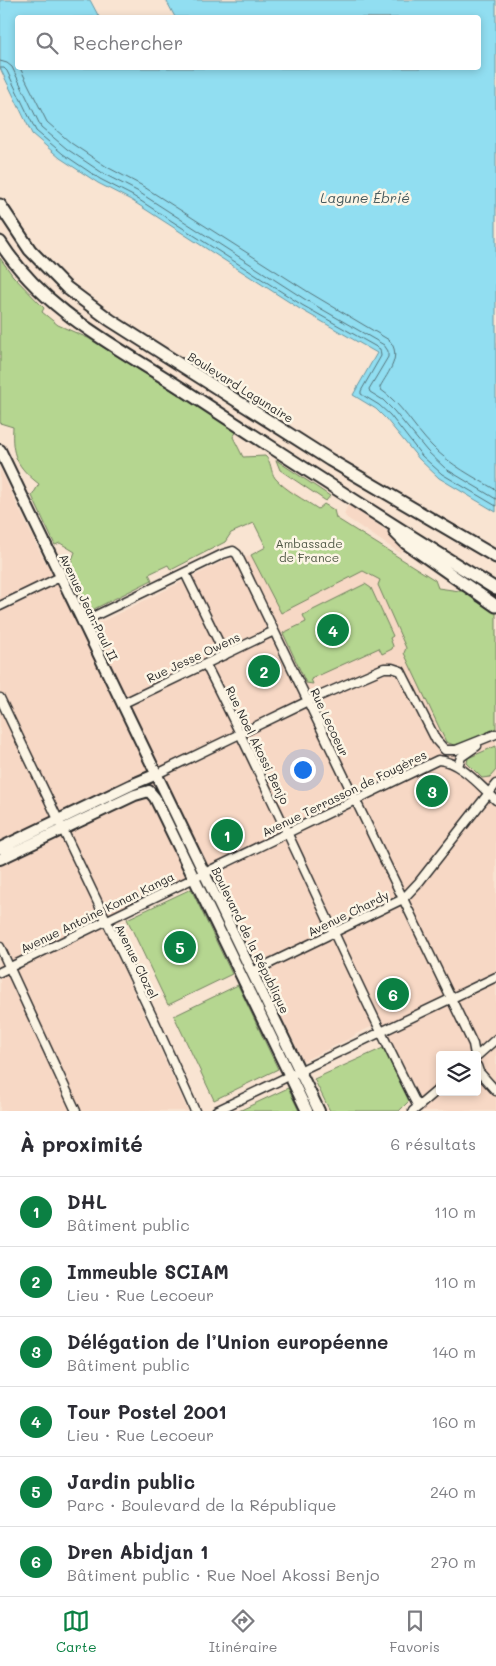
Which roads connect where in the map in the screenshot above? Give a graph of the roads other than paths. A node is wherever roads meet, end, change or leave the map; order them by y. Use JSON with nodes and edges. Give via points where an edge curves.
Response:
{"nodes":[{"id":1,"x":0,"y":205,"type":"edge"},
{"id":2,"x":0,"y":242,"type":"edge"},
{"id":3,"x":0,"y":450,"type":"edge"},
{"id":4,"x":388,"y":523,"type":"junction"},
{"id":5,"x":496,"y":559,"type":"edge"},
{"id":6,"x":186,"y":573,"type":"junction"},
{"id":7,"x":60,"y":577,"type":"junction"},
{"id":8,"x":496,"y":589,"type":"edge"},
{"id":9,"x":0,"y":606,"type":"edge"},
{"id":10,"x":496,"y":606,"type":"edge"},
{"id":11,"x":82,"y":622,"type":"junction"},
{"id":12,"x":274,"y":631,"type":"junction"},
{"id":13,"x":225,"y":655,"type":"junction"},
{"id":14,"x":206,"y":664,"type":"junction"},
{"id":15,"x":0,"y":698,"type":"edge"},
{"id":16,"x":308,"y":701,"type":"junction"},
{"id":17,"x":122,"y":704,"type":"junction"},
{"id":18,"x":240,"y":734,"type":"junction"},
{"id":19,"x":492,"y":736,"type":"edge"},
{"id":20,"x":436,"y":740,"type":"junction"},
{"id":21,"x":438,"y":760,"type":"junction"},
{"id":22,"x":458,"y":766,"type":"junction"},
{"id":23,"x":157,"y":774,"type":"junction"},
{"id":24,"x":496,"y":784,"type":"edge"},
{"id":25,"x":149,"y":791,"type":"junction"},
{"id":26,"x":489,"y":794,"type":"junction"},
{"id":27,"x":496,"y":800,"type":"edge"},
{"id":28,"x":355,"y":801,"type":"junction"},
{"id":29,"x":61,"y":825,"type":"junction"},
{"id":30,"x":288,"y":832,"type":"junction"},
{"id":31,"x":0,"y":848,"type":"edge"},
{"id":32,"x":0,"y":859,"type":"edge"},
{"id":33,"x":204,"y":873,"type":"junction"},
{"id":34,"x":194,"y":878,"type":"junction"},
{"id":35,"x":403,"y":899,"type":"junction"},
{"id":36,"x":104,"y":919,"type":"junction"},
{"id":37,"x":333,"y":933,"type":"junction"},
{"id":38,"x":0,"y":948,"type":"edge"},
{"id":39,"x":0,"y":965,"type":"edge"},
{"id":40,"x":10,"y":967,"type":"junction"},
{"id":41,"x":0,"y":972,"type":"edge"},
{"id":42,"x":252,"y":972,"type":"junction"},
{"id":43,"x":496,"y":978,"type":"edge"},
{"id":44,"x":451,"y":998,"type":"junction"},
{"id":45,"x":380,"y":1033,"type":"junction"},
{"id":46,"x":496,"y":1039,"type":"edge"},
{"id":47,"x":475,"y":1051,"type":"edge"},
{"id":48,"x":481,"y":1051,"type":"edge"},
{"id":49,"x":300,"y":1071,"type":"junction"},
{"id":50,"x":481,"y":1074,"type":"edge"},
{"id":51,"x":290,"y":1075,"type":"junction"},
{"id":52,"x":496,"y":1091,"type":"edge"},
{"id":53,"x":436,"y":1092,"type":"edge"},
{"id":54,"x":416,"y":1109,"type":"edge"},
{"id":55,"x":76,"y":1111,"type":"edge"},
{"id":56,"x":195,"y":1111,"type":"edge"},
{"id":57,"x":216,"y":1111,"type":"edge"},
{"id":58,"x":307,"y":1111,"type":"edge"},
{"id":59,"x":320,"y":1111,"type":"edge"}],
"edges":[{"from":1,"to":5,"type":"highway","name":"Boulevard Lagunaire","via":[[30,250],[67,288],[110,320],[330,460]]},
{"from":2,"to":4,"type":"highway","via":[[35,285],[82,326]]},
{"from":3,"to":7,"type":"main road","name":"Avenue Jean-Paul II"},
{"from":4,"to":8,"type":"highway"},
{"from":4,"to":10,"type":"highway","via":[[406,543]]},
{"from":6,"to":11,"type":"street","name":"Rue Lecoeur"},
{"from":6,"to":12,"type":"street","name":"Rue Lecoeur","via":[[233,551]]},
{"from":6,"to":13,"type":"street"},
{"from":7,"to":9,"type":"street"},
{"from":7,"to":11,"type":"main road","name":"Avenue Jean-Paul II"},
{"from":11,"to":17,"type":"main road","name":"Avenue Jean-Paul II"},
{"from":12,"to":13,"type":"street","name":"Rue Jesse Owens"},
{"from":12,"to":16,"type":"street","name":"Rue Lecoeur"},
{"from":13,"to":14,"type":"street","name":"Rue Jesse Owens"},
{"from":14,"to":17,"type":"street","name":"Rue Jesse Owens"},
{"from":14,"to":18,"type":"street","name":"Rue Noel Akossi Benjo"},
{"from":15,"to":29,"type":"street","name":"Avenue Clozel"},
{"from":16,"to":18,"type":"street"},
{"from":16,"to":20,"type":"street","via":[[384,668],[392,668],[401,671],[405,677]]},
{"from":16,"to":28,"type":"street","name":"Rue Lecoeur"},
{"from":17,"to":23,"type":"main road","name":"Avenue Jean-Paul II"},
{"from":18,"to":23,"type":"street"},
{"from":18,"to":30,"type":"street","name":"Rue Noel Akossi Benjo"},
{"from":19,"to":20,"type":"street","via":[[451,751]]},
{"from":19,"to":22,"type":"street","via":[[461,757]]},
{"from":20,"to":21,"type":"street","via":[[440,753]]},
{"from":21,"to":22,"type":"street","name":"Avenue Terrasson de Fougères"},
{"from":21,"to":28,"type":"street","name":"Avenue Terrasson de Fougères"},
{"from":22,"to":26,"type":"street","name":"Avenue Terrasson de Fougères"},
{"from":23,"to":25,"type":"main road"},
{"from":23,"to":29,"type":"main road"},
{"from":23,"to":33,"type":"main road","name":"Boulevard de la République"},
{"from":24,"to":26,"type":"street","name":"Avenue Chardy"},
{"from":25,"to":29,"type":"main road"},
{"from":25,"to":34,"type":"main road","name":"Boulevard de la République"},
{"from":26,"to":27,"type":"street","name":"Avenue Terrasson de Fougères"},
{"from":26,"to":35,"type":"street","name":"Avenue Chardy"},
{"from":28,"to":30,"type":"street","name":"Avenue Terrasson de Fougères"},
{"from":28,"to":35,"type":"street","name":"Rue Lecoeur"},
{"from":29,"to":31,"type":"main road"},
{"from":29,"to":32,"type":"main road"},
{"from":29,"to":36,"type":"street","name":"Avenue Clozel"},
{"from":30,"to":33,"type":"street","name":"Avenue Terrasson de Fougères"},
{"from":30,"to":37,"type":"street","name":"Rue Noel Akossi Benjo"},
{"from":33,"to":34,"type":"street","name":"Avenue Antoine Konan Kanga"},
{"from":33,"to":42,"type":"main road","name":"Boulevard de la République"},
{"from":34,"to":36,"type":"street","name":"Avenue Antoine Konan Kanga"},
{"from":34,"to":51,"type":"main road","name":"Boulevard de la République"},
{"from":35,"to":37,"type":"street","name":"Avenue Chardy"},
{"from":35,"to":44,"type":"street","name":"Rue Lecoeur"},
{"from":36,"to":40,"type":"street","name":"Avenue Antoine Konan Kanga"},
{"from":36,"to":56,"type":"street","name":"Avenue Clozel"},
{"from":37,"to":42,"type":"street","name":"Avenue Chardy"},
{"from":37,"to":45,"type":"street","name":"Rue Noel Akossi Benjo"},
{"from":38,"to":40,"type":"street"},
{"from":39,"to":40,"type":"street"},
{"from":40,"to":41,"type":"street","name":"Avenue Antoine Konan Kanga"},
{"from":40,"to":55,"type":"street"},
{"from":42,"to":49,"type":"main road","name":"Boulevard de la République"},
{"from":43,"to":44,"type":"street"},
{"from":44,"to":45,"type":"street"},
{"from":44,"to":47,"type":"street","name":"Rue Lecoeur"},
{"from":45,"to":49,"type":"street"},
{"from":45,"to":54,"type":"street","name":"Rue Noel Akossi Benjo"},
{"from":46,"to":48,"type":"street"},
{"from":49,"to":51,"type":"street"},
{"from":49,"to":59,"type":"main road","name":"Boulevard de la République"},
{"from":50,"to":52,"type":"street"},
{"from":51,"to":57,"type":"street"},
{"from":51,"to":58,"type":"main road","name":"Boulevard de la République"},
{"from":53,"to":54,"type":"street"}]}
